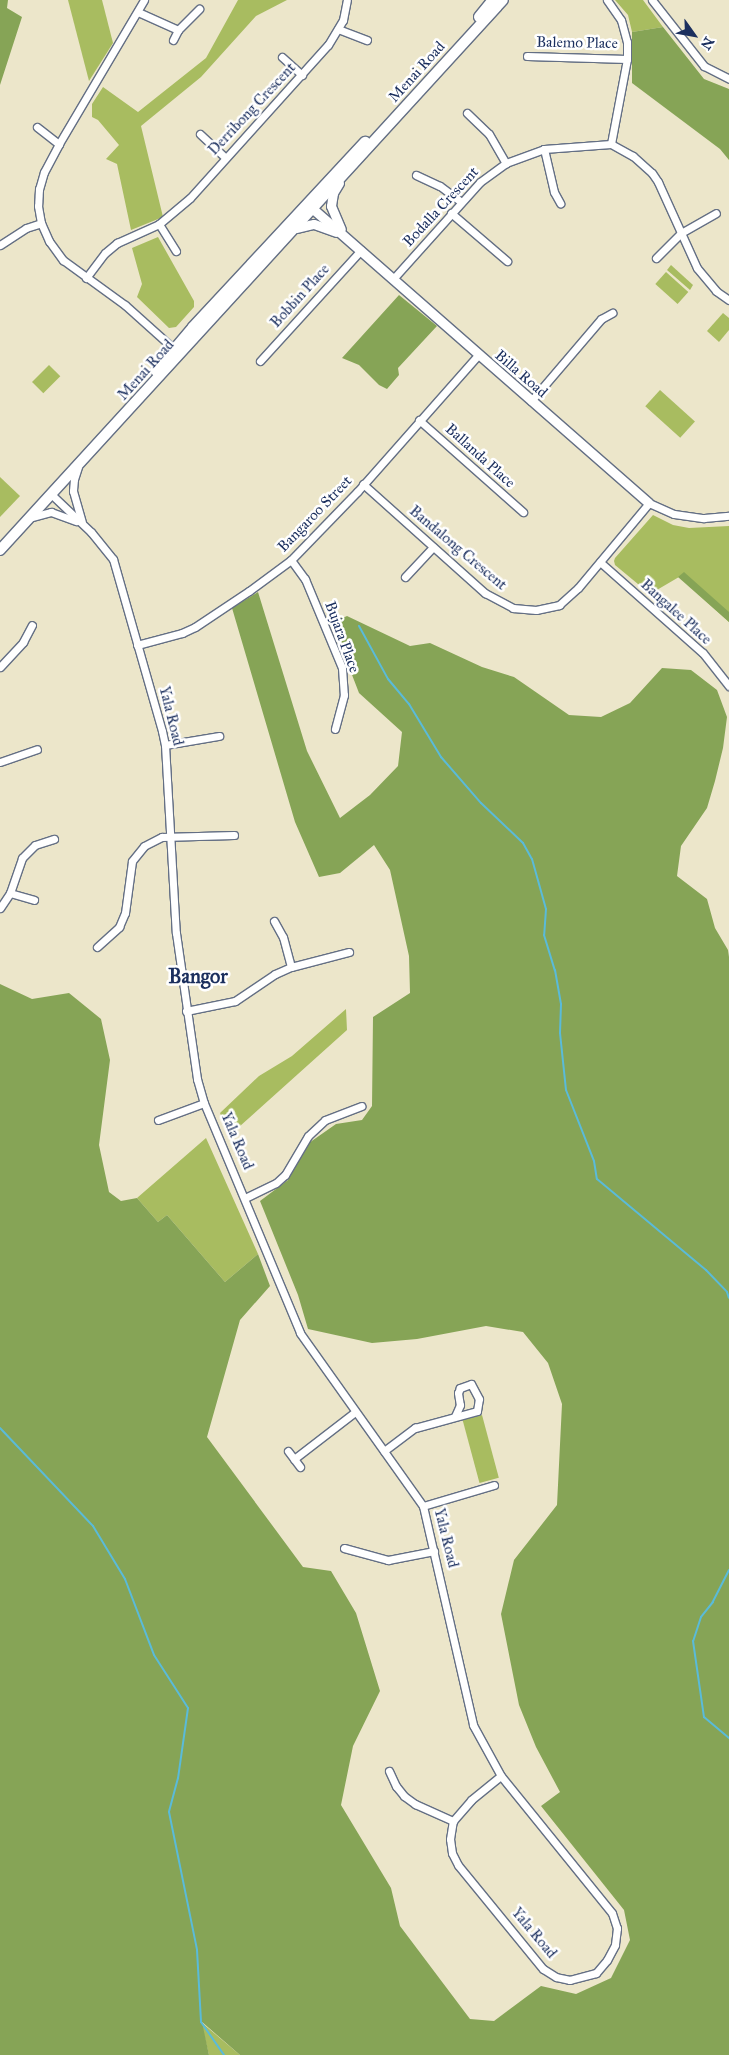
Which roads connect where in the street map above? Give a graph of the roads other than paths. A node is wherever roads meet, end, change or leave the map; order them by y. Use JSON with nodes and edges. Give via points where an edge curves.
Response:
{"nodes":[{"id":1,"x":144,"y":0,"type":"edge"},
{"id":2,"x":347,"y":0,"type":"edge"},
{"id":3,"x":493,"y":0,"type":"edge"},
{"id":4,"x":503,"y":0,"type":"edge"},
{"id":5,"x":607,"y":0,"type":"edge"},
{"id":6,"x":652,"y":0,"type":"edge"},
{"id":7,"x":200,"y":9,"type":"dead end"},
{"id":8,"x":138,"y":12,"type":"junction"},
{"id":9,"x":338,"y":29,"type":"junction"},
{"id":10,"x":178,"y":30,"type":"junction"},
{"id":11,"x":173,"y":40,"type":"dead end"},
{"id":12,"x":367,"y":40,"type":"dead end"},
{"id":13,"x":527,"y":56,"type":"dead end"},
{"id":14,"x":282,"y":57,"type":"dead end"},
{"id":15,"x":627,"y":59,"type":"junction"},
{"id":16,"x":302,"y":74,"type":"junction"},
{"id":17,"x":729,"y":78,"type":"edge"},
{"id":18,"x":467,"y":114,"type":"dead end"},
{"id":19,"x":37,"y":126,"type":"dead end"},
{"id":20,"x":200,"y":134,"type":"dead end"},
{"id":21,"x":59,"y":144,"type":"junction"},
{"id":22,"x":611,"y":144,"type":"junction"},
{"id":23,"x":544,"y":149,"type":"junction"},
{"id":24,"x":225,"y":157,"type":"junction"},
{"id":25,"x":506,"y":163,"type":"junction"},
{"id":26,"x":351,"y":167,"type":"junction"},
{"id":27,"x":416,"y":175,"type":"dead end"},
{"id":28,"x":326,"y":184,"type":"junction"},
{"id":29,"x":461,"y":202,"type":"junction"},
{"id":30,"x":560,"y":203,"type":"dead end"},
{"id":31,"x":313,"y":209,"type":"junction"},
{"id":32,"x":451,"y":213,"type":"junction"},
{"id":33,"x":716,"y":213,"type":"dead end"},
{"id":34,"x":41,"y":223,"type":"junction"},
{"id":35,"x":159,"y":224,"type":"junction"},
{"id":36,"x":284,"y":228,"type":"junction"},
{"id":37,"x":296,"y":228,"type":"junction"},
{"id":38,"x":681,"y":233,"type":"junction"},
{"id":39,"x":353,"y":243,"type":"junction"},
{"id":40,"x":0,"y":245,"type":"edge"},
{"id":41,"x":361,"y":250,"type":"junction"},
{"id":42,"x":176,"y":252,"type":"dead end"},
{"id":43,"x":656,"y":258,"type":"dead end"},
{"id":44,"x":506,"y":261,"type":"dead end"},
{"id":45,"x":86,"y":278,"type":"junction"},
{"id":46,"x":393,"y":280,"type":"junction"},
{"id":47,"x":729,"y":300,"type":"edge"},
{"id":48,"x":612,"y":314,"type":"dead end"},
{"id":49,"x":177,"y":351,"type":"junction"},
{"id":50,"x":478,"y":355,"type":"junction"},
{"id":51,"x":260,"y":361,"type":"dead end"},
{"id":52,"x":531,"y":401,"type":"junction"},
{"id":53,"x":419,"y":420,"type":"junction"},
{"id":54,"x":80,"y":464,"type":"junction"},
{"id":55,"x":363,"y":484,"type":"junction"},
{"id":56,"x":50,"y":493,"type":"junction"},
{"id":57,"x":649,"y":504,"type":"junction"},
{"id":58,"x":523,"y":512,"type":"dead end"},
{"id":59,"x":729,"y":516,"type":"edge"},
{"id":60,"x":31,"y":518,"type":"junction"},
{"id":61,"x":83,"y":524,"type":"junction"},
{"id":62,"x":0,"y":542,"type":"edge"},
{"id":63,"x":433,"y":547,"type":"junction"},
{"id":64,"x":0,"y":550,"type":"edge"},
{"id":65,"x":292,"y":560,"type":"junction"},
{"id":66,"x":600,"y":562,"type":"junction"},
{"id":67,"x":405,"y":577,"type":"dead end"},
{"id":68,"x":32,"y":625,"type":"dead end"},
{"id":69,"x":136,"y":645,"type":"junction"},
{"id":70,"x":0,"y":667,"type":"edge"},
{"id":71,"x":729,"y":686,"type":"edge"},
{"id":72,"x":335,"y":728,"type":"dead end"},
{"id":73,"x":219,"y":736,"type":"dead end"},
{"id":74,"x":165,"y":746,"type":"junction"},
{"id":75,"x":37,"y":749,"type":"dead end"},
{"id":76,"x":0,"y":762,"type":"edge"},
{"id":77,"x":234,"y":835,"type":"dead end"},
{"id":78,"x":54,"y":839,"type":"dead end"},
{"id":79,"x":170,"y":839,"type":"junction"},
{"id":80,"x":10,"y":893,"type":"junction"},
{"id":81,"x":34,"y":900,"type":"dead end"},
{"id":82,"x":0,"y":908,"type":"edge"},
{"id":83,"x":274,"y":922,"type":"dead end"},
{"id":84,"x":97,"y":947,"type":"dead end"},
{"id":85,"x":349,"y":952,"type":"dead end"},
{"id":86,"x":291,"y":967,"type":"junction"},
{"id":87,"x":186,"y":1011,"type":"junction"},
{"id":88,"x":204,"y":1103,"type":"junction"},
{"id":89,"x":361,"y":1106,"type":"dead end"},
{"id":90,"x":158,"y":1120,"type":"dead end"},
{"id":91,"x":245,"y":1198,"type":"junction"},
{"id":92,"x":355,"y":1412,"type":"junction"},
{"id":93,"x":456,"y":1416,"type":"junction"},
{"id":94,"x":384,"y":1451,"type":"junction"},
{"id":95,"x":288,"y":1452,"type":"dead end"},
{"id":96,"x":294,"y":1459,"type":"junction"},
{"id":97,"x":300,"y":1467,"type":"dead end"},
{"id":98,"x":494,"y":1485,"type":"dead end"},
{"id":99,"x":423,"y":1506,"type":"junction"},
{"id":100,"x":344,"y":1548,"type":"dead end"},
{"id":101,"x":434,"y":1551,"type":"junction"},
{"id":102,"x":389,"y":1771,"type":"dead end"},
{"id":103,"x":501,"y":1776,"type":"junction"},
{"id":104,"x":454,"y":1821,"type":"junction"}],
"edges":[{"from":1,"to":8,"type":"street"},
{"from":2,"to":9,"type":"street","name":"Derribong Crescent"},
{"from":3,"to":28,"type":"main road","name":"Menai Road"},
{"from":4,"to":26,"type":"main road","name":"Menai Road"},
{"from":5,"to":15,"type":"street","via":[[621,20],[627,42]]},
{"from":6,"to":17,"type":"street","via":[[704,66]]},
{"from":7,"to":10,"type":"street"},
{"from":8,"to":10,"type":"street"},
{"from":8,"to":21,"type":"street"},
{"from":9,"to":12,"type":"street"},
{"from":9,"to":16,"type":"street","name":"Derribong Crescent"},
{"from":10,"to":11,"type":"street"},
{"from":13,"to":15,"type":"street","name":"Balemo Place"},
{"from":14,"to":16,"type":"street"},
{"from":15,"to":22,"type":"street"},
{"from":16,"to":24,"type":"street","name":"Derribong Crescent"},
{"from":18,"to":25,"type":"street","via":[[488,134]]},
{"from":19,"to":21,"type":"street"},
{"from":20,"to":24,"type":"street"},
{"from":21,"to":34,"type":"street","via":[[39,189]]},
{"from":22,"to":23,"type":"street","name":"Bodalla Crescent"},
{"from":22,"to":38,"type":"street","via":[[633,156],[652,173]]},
{"from":23,"to":25,"type":"street","name":"Bodalla Crescent"},
{"from":23,"to":30,"type":"street","via":[[554,192]]},
{"from":24,"to":35,"type":"street","name":"Derribong Crescent","via":[[190,198]]},
{"from":25,"to":29,"type":"street","name":"Bodalla Crescent","via":[[480,182]]},
{"from":26,"to":31,"type":"main road","name":"Menai Road"},
{"from":26,"to":39,"type":"street","via":[[331,199],[336,221]]},
{"from":27,"to":29,"type":"street","via":[[440,186]]},
{"from":28,"to":31,"type":"main road","name":"Menai Road","via":[[315,199]]},
{"from":28,"to":36,"type":"main road","name":"Menai Road"},
{"from":29,"to":32,"type":"street","name":"Bodalla Crescent"},
{"from":31,"to":36,"type":"main road","name":"Menai Road","via":[[303,212]]},
{"from":31,"to":37,"type":"main road","name":"Menai Road"},
{"from":31,"to":39,"type":"street","name":"Billa Road"},
{"from":32,"to":44,"type":"street"},
{"from":32,"to":46,"type":"street","name":"Bodalla Crescent"},
{"from":33,"to":38,"type":"street"},
{"from":34,"to":40,"type":"street","via":[[26,228]]},
{"from":34,"to":45,"type":"street","via":[[63,260]]},
{"from":35,"to":42,"type":"street"},
{"from":35,"to":45,"type":"street","name":"Derribong Crescent","via":[[117,243]]},
{"from":36,"to":49,"type":"main road","name":"Menai Road"},
{"from":37,"to":39,"type":"street","via":[[314,224]]},
{"from":37,"to":49,"type":"main road","name":"Menai Road"},
{"from":38,"to":43,"type":"street"},
{"from":38,"to":47,"type":"street","via":[[705,280]]},
{"from":39,"to":41,"type":"street","name":"Billa Road"},
{"from":41,"to":46,"type":"street","name":"Billa Road"},
{"from":41,"to":51,"type":"street","name":"Bobbin Place"},
{"from":45,"to":49,"type":"street","via":[[126,305]]},
{"from":46,"to":50,"type":"street","name":"Billa Road"},
{"from":48,"to":52,"type":"street","via":[[601,319]]},
{"from":49,"to":54,"type":"main road","name":"Menai Road"},
{"from":49,"to":56,"type":"main road","name":"Menai Road"},
{"from":50,"to":52,"type":"street","name":"Billa Road"},
{"from":50,"to":53,"type":"street","name":"Bangaroo Street"},
{"from":52,"to":57,"type":"street","name":"Billa Road"},
{"from":53,"to":55,"type":"street","name":"Bangaroo Street"},
{"from":53,"to":58,"type":"street","name":"Ballanda Place"},
{"from":54,"to":56,"type":"main road","name":"Menai Road"},
{"from":54,"to":61,"type":"street","via":[[73,491]]},
{"from":55,"to":63,"type":"street","name":"Bandalong Crescent"},
{"from":55,"to":65,"type":"street","name":"Bangaroo Street"},
{"from":56,"to":60,"type":"main road","name":"Menai Road"},
{"from":56,"to":61,"type":"street","name":"Yala Road"},
{"from":56,"to":62,"type":"main road","name":"Menai Road"},
{"from":57,"to":59,"type":"street","name":"Billa Road","via":[[674,514],[693,517]]},
{"from":57,"to":66,"type":"street","name":"Bandalong Crescent"},
{"from":60,"to":61,"type":"street","via":[[51,512]]},
{"from":60,"to":64,"type":"main road","name":"Menai Road"},
{"from":61,"to":69,"type":"street","name":"Yala Road","via":[[113,559]]},
{"from":63,"to":66,"type":"street","name":"Bandalong Crescent","via":[[486,593],[513,608],[536,610],[559,605]]},
{"from":63,"to":67,"type":"street"},
{"from":65,"to":69,"type":"street","name":"Bangaroo Street","via":[[195,627],[182,634]]},
{"from":65,"to":72,"type":"street","name":"Bujara Place","via":[[305,579],[343,673],[344,695]]},
{"from":66,"to":71,"type":"street","name":"Bangalee Place","via":[[703,653]]},
{"from":68,"to":70,"type":"street","via":[[23,642]]},
{"from":69,"to":74,"type":"street","name":"Yala Road"},
{"from":73,"to":74,"type":"street"},
{"from":74,"to":79,"type":"street","name":"Yala Road"},
{"from":75,"to":76,"type":"street"},
{"from":77,"to":79,"type":"street"},
{"from":78,"to":80,"type":"street","via":[[35,845],[22,858]]},
{"from":79,"to":84,"type":"street","via":[[162,837],[144,846],[132,861],[120,927]]},
{"from":79,"to":87,"type":"street","name":"Yala Road","via":[[176,933]]},
{"from":80,"to":81,"type":"street"},
{"from":80,"to":82,"type":"street"},
{"from":83,"to":86,"type":"street","via":[[283,937]]},
{"from":85,"to":86,"type":"street"},
{"from":86,"to":87,"type":"street","via":[[235,1000]]},
{"from":87,"to":88,"type":"street","name":"Yala Road"},
{"from":88,"to":90,"type":"street"},
{"from":88,"to":91,"type":"street","name":"Yala Road"},
{"from":89,"to":91,"type":"street","via":[[325,1120],[308,1136],[285,1175]]},
{"from":91,"to":92,"type":"street","name":"Yala Road","via":[[300,1333]]},
{"from":92,"to":94,"type":"street","name":"Yala Road"},
{"from":92,"to":96,"type":"street"},
{"from":93,"to":93,"type":"street","via":[[460,1388],[471,1384],[479,1408]]},
{"from":93,"to":94,"type":"street","via":[[415,1428]]},
{"from":94,"to":99,"type":"street","name":"Yala Road"},
{"from":95,"to":96,"type":"street"},
{"from":96,"to":97,"type":"street"},
{"from":98,"to":99,"type":"street"},
{"from":99,"to":101,"type":"street","name":"Yala Road"},
{"from":100,"to":101,"type":"street","via":[[388,1560]]},
{"from":101,"to":103,"type":"street","name":"Yala Road","via":[[473,1726]]},
{"from":102,"to":104,"type":"street","via":[[396,1786],[415,1804]]},
{"from":103,"to":104,"type":"street","via":[[472,1800]]},
{"from":103,"to":104,"type":"street","name":"Yala Road","via":[[612,1912],[617,1928],[615,1945],[596,1973],[570,1980],[556,1977],[543,1969],[458,1865],[450,1839]]}]}
